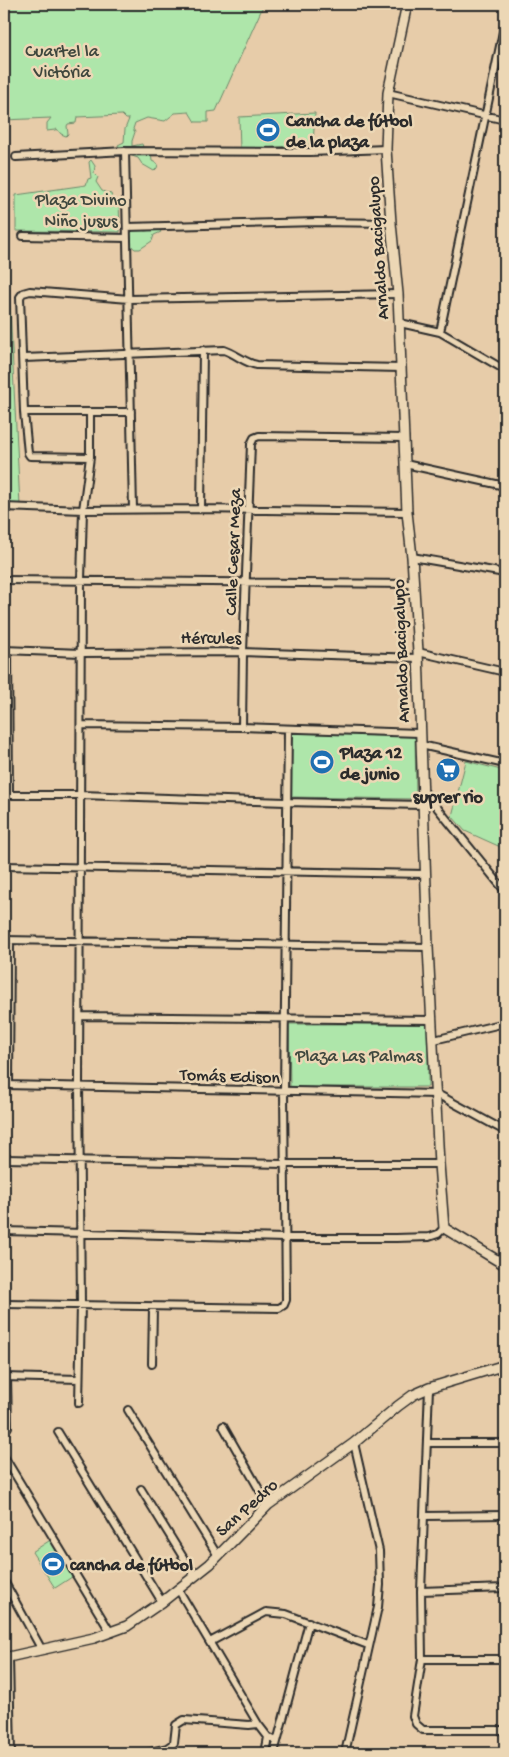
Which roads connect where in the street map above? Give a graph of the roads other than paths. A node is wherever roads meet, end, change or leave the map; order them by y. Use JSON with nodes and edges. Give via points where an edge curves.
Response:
{"nodes":[{"id":1,"x":407,"y":4,"type":"edge"},
{"id":2,"x":505,"y":22,"type":"edge"},
{"id":3,"x":388,"y":93,"type":"junction"},
{"id":4,"x":486,"y":116,"type":"junction"},
{"id":5,"x":505,"y":120,"type":"edge"},
{"id":6,"x":386,"y":149,"type":"junction"},
{"id":7,"x":125,"y":151,"type":"junction"},
{"id":8,"x":16,"y":157,"type":"dead end"},
{"id":9,"x":391,"y":224,"type":"junction"},
{"id":10,"x":126,"y":227,"type":"junction"},
{"id":11,"x":23,"y":236,"type":"dead end"},
{"id":12,"x":127,"y":238,"type":"junction"},
{"id":13,"x":398,"y":294,"type":"junction"},
{"id":14,"x":129,"y":299,"type":"junction"},
{"id":15,"x":400,"y":322,"type":"junction"},
{"id":16,"x":440,"y":332,"type":"junction"},
{"id":17,"x":203,"y":350,"type":"junction"},
{"id":18,"x":131,"y":353,"type":"junction"},
{"id":19,"x":24,"y":358,"type":"junction"},
{"id":20,"x":402,"y":368,"type":"junction"},
{"id":21,"x":505,"y":370,"type":"edge"},
{"id":22,"x":24,"y":412,"type":"junction"},
{"id":23,"x":130,"y":412,"type":"junction"},
{"id":24,"x":90,"y":413,"type":"junction"},
{"id":25,"x":405,"y":438,"type":"junction"},
{"id":26,"x":90,"y":457,"type":"junction"},
{"id":27,"x":405,"y":464,"type":"junction"},
{"id":28,"x":505,"y":486,"type":"edge"},
{"id":29,"x":4,"y":507,"type":"edge"},
{"id":30,"x":201,"y":509,"type":"junction"},
{"id":31,"x":83,"y":510,"type":"junction"},
{"id":32,"x":134,"y":510,"type":"junction"},
{"id":33,"x":249,"y":510,"type":"junction"},
{"id":34,"x":407,"y":512,"type":"junction"},
{"id":35,"x":412,"y":558,"type":"junction"},
{"id":36,"x":505,"y":574,"type":"edge"},
{"id":37,"x":4,"y":580,"type":"edge"},
{"id":38,"x":81,"y":580,"type":"junction"},
{"id":39,"x":246,"y":582,"type":"junction"},
{"id":40,"x":414,"y":584,"type":"junction"},
{"id":41,"x":6,"y":650,"type":"edge"},
{"id":42,"x":243,"y":652,"type":"junction"},
{"id":43,"x":81,"y":653,"type":"junction"},
{"id":44,"x":418,"y":655,"type":"junction"},
{"id":45,"x":505,"y":672,"type":"edge"},
{"id":46,"x":81,"y":725,"type":"junction"},
{"id":47,"x":242,"y":727,"type":"junction"},
{"id":48,"x":288,"y":730,"type":"junction"},
{"id":49,"x":420,"y":732,"type":"junction"},
{"id":50,"x":421,"y":745,"type":"junction"},
{"id":51,"x":505,"y":764,"type":"edge"},
{"id":52,"x":421,"y":788,"type":"junction"},
{"id":53,"x":7,"y":795,"type":"edge"},
{"id":54,"x":81,"y":795,"type":"junction"},
{"id":55,"x":286,"y":802,"type":"junction"},
{"id":56,"x":422,"y":805,"type":"junction"},
{"id":57,"x":4,"y":866,"type":"edge"},
{"id":58,"x":80,"y":868,"type":"junction"},
{"id":59,"x":286,"y":872,"type":"junction"},
{"id":60,"x":426,"y":874,"type":"junction"},
{"id":61,"x":505,"y":891,"type":"edge"},
{"id":62,"x":7,"y":940,"type":"edge"},
{"id":63,"x":80,"y":941,"type":"junction"},
{"id":64,"x":285,"y":945,"type":"junction"},
{"id":65,"x":428,"y":948,"type":"junction"},
{"id":66,"x":80,"y":1016,"type":"junction"},
{"id":67,"x":285,"y":1018,"type":"junction"},
{"id":68,"x":432,"y":1020,"type":"junction"},
{"id":69,"x":505,"y":1024,"type":"edge"},
{"id":70,"x":434,"y":1040,"type":"junction"},
{"id":71,"x":7,"y":1085,"type":"edge"},
{"id":72,"x":79,"y":1085,"type":"junction"},
{"id":73,"x":284,"y":1092,"type":"junction"},
{"id":74,"x":436,"y":1094,"type":"junction"},
{"id":75,"x":505,"y":1130,"type":"edge"},
{"id":76,"x":4,"y":1159,"type":"edge"},
{"id":77,"x":80,"y":1160,"type":"junction"},
{"id":78,"x":284,"y":1164,"type":"junction"},
{"id":79,"x":439,"y":1164,"type":"junction"},
{"id":80,"x":444,"y":1228,"type":"junction"},
{"id":81,"x":4,"y":1232,"type":"edge"},
{"id":82,"x":80,"y":1233,"type":"junction"},
{"id":83,"x":284,"y":1238,"type":"junction"},
{"id":84,"x":505,"y":1265,"type":"edge"},
{"id":85,"x":4,"y":1304,"type":"edge"},
{"id":86,"x":81,"y":1304,"type":"junction"},
{"id":87,"x":153,"y":1307,"type":"junction"},
{"id":88,"x":152,"y":1364,"type":"dead end"},
{"id":89,"x":505,"y":1365,"type":"edge"},
{"id":90,"x":5,"y":1377,"type":"edge"},
{"id":91,"x":79,"y":1379,"type":"junction"},
{"id":92,"x":429,"y":1388,"type":"junction"},
{"id":93,"x":78,"y":1403,"type":"dead end"},
{"id":94,"x":128,"y":1410,"type":"dead end"},
{"id":95,"x":223,"y":1426,"type":"dead end"},
{"id":96,"x":8,"y":1427,"type":"dead end"},
{"id":97,"x":58,"y":1432,"type":"dead end"},
{"id":98,"x":354,"y":1443,"type":"junction"},
{"id":99,"x":427,"y":1443,"type":"junction"},
{"id":100,"x":505,"y":1443,"type":"edge"},
{"id":101,"x":5,"y":1458,"type":"dead end"},
{"id":102,"x":141,"y":1489,"type":"dead end"},
{"id":103,"x":268,"y":1505,"type":"junction"},
{"id":104,"x":505,"y":1515,"type":"edge"},
{"id":105,"x":425,"y":1516,"type":"junction"},
{"id":106,"x":218,"y":1556,"type":"junction"},
{"id":107,"x":194,"y":1575,"type":"junction"},
{"id":108,"x":4,"y":1582,"type":"edge"},
{"id":109,"x":505,"y":1588,"type":"edge"},
{"id":110,"x":178,"y":1589,"type":"junction"},
{"id":111,"x":421,"y":1591,"type":"junction"},
{"id":112,"x":162,"y":1602,"type":"junction"},
{"id":113,"x":309,"y":1622,"type":"junction"},
{"id":114,"x":111,"y":1633,"type":"junction"},
{"id":115,"x":210,"y":1642,"type":"junction"},
{"id":116,"x":368,"y":1645,"type":"junction"},
{"id":117,"x":42,"y":1650,"type":"junction"},
{"id":118,"x":6,"y":1658,"type":"edge"},
{"id":119,"x":422,"y":1659,"type":"junction"},
{"id":120,"x":505,"y":1659,"type":"edge"},
{"id":121,"x":258,"y":1724,"type":"junction"},
{"id":122,"x":505,"y":1730,"type":"edge"},
{"id":123,"x":268,"y":1737,"type":"junction"},
{"id":124,"x":276,"y":1741,"type":"junction"},
{"id":125,"x":11,"y":1753,"type":"edge"},
{"id":126,"x":146,"y":1753,"type":"edge"},
{"id":127,"x":265,"y":1753,"type":"edge"},
{"id":128,"x":274,"y":1753,"type":"edge"},
{"id":129,"x":345,"y":1753,"type":"edge"}],
"edges":[{"from":1,"to":3,"type":"street","name":"Arnaldo Bacigalupo"},
{"from":2,"to":4,"type":"street"},
{"from":3,"to":4,"type":"street"},
{"from":3,"to":6,"type":"street","name":"Arnaldo Bacigalupo"},
{"from":4,"to":5,"type":"street"},
{"from":4,"to":16,"type":"street"},
{"from":6,"to":7,"type":"street"},
{"from":6,"to":9,"type":"street","name":"Arnaldo Bacigalupo"},
{"from":7,"to":8,"type":"street"},
{"from":7,"to":10,"type":"street"},
{"from":9,"to":10,"type":"street","via":[[317,222]]},
{"from":9,"to":13,"type":"street","name":"Arnaldo Bacigalupo"},
{"from":10,"to":12,"type":"street"},
{"from":11,"to":12,"type":"street"},
{"from":12,"to":14,"type":"street"},
{"from":13,"to":14,"type":"street"},
{"from":13,"to":15,"type":"street","name":"Arnaldo Bacigalupo"},
{"from":14,"to":18,"type":"street"},
{"from":14,"to":19,"type":"street","via":[[23,293],[20,297]]},
{"from":15,"to":16,"type":"street"},
{"from":15,"to":20,"type":"street","name":"Arnaldo Bacigalupo"},
{"from":16,"to":21,"type":"street"},
{"from":17,"to":18,"type":"street"},
{"from":17,"to":20,"type":"street","via":[[224,350],[257,366]]},
{"from":17,"to":30,"type":"street"},
{"from":18,"to":19,"type":"street"},
{"from":18,"to":23,"type":"street"},
{"from":19,"to":22,"type":"street"},
{"from":20,"to":25,"type":"street","name":"Arnaldo Bacigalupo"},
{"from":22,"to":24,"type":"street"},
{"from":22,"to":26,"type":"street","via":[[28,455]]},
{"from":23,"to":24,"type":"street"},
{"from":23,"to":32,"type":"street"},
{"from":24,"to":26,"type":"street"},
{"from":25,"to":27,"type":"street","name":"Arnaldo Bacigalupo"},
{"from":25,"to":33,"type":"street","name":"Calle Cesar Meza","via":[[254,438],[251,444]]},
{"from":26,"to":31,"type":"street"},
{"from":27,"to":28,"type":"street"},
{"from":27,"to":34,"type":"street","name":"Arnaldo Bacigalupo"},
{"from":29,"to":31,"type":"street"},
{"from":30,"to":32,"type":"street"},
{"from":30,"to":33,"type":"street"},
{"from":31,"to":32,"type":"street"},
{"from":31,"to":38,"type":"street"},
{"from":33,"to":34,"type":"street"},
{"from":33,"to":39,"type":"street","name":"Calle Cesar Meza"},
{"from":34,"to":35,"type":"street","name":"Arnaldo Bacigalupo"},
{"from":35,"to":36,"type":"street"},
{"from":35,"to":40,"type":"street","name":"Arnaldo Bacigalupo"},
{"from":37,"to":38,"type":"street"},
{"from":38,"to":39,"type":"street"},
{"from":38,"to":43,"type":"street"},
{"from":39,"to":40,"type":"street"},
{"from":39,"to":42,"type":"street","name":"Calle Cesar Meza"},
{"from":40,"to":44,"type":"street","name":"Arnaldo Bacigalupo"},
{"from":41,"to":43,"type":"street","name":"Hércules"},
{"from":41,"to":53,"type":"street"},
{"from":42,"to":43,"type":"street","name":"Hércules"},
{"from":42,"to":44,"type":"street","name":"Hércules"},
{"from":42,"to":47,"type":"street","name":"Calle Cesar Meza"},
{"from":43,"to":46,"type":"street"},
{"from":44,"to":45,"type":"street","name":"Hércules"},
{"from":44,"to":49,"type":"street","name":"Arnaldo Bacigalupo"},
{"from":46,"to":47,"type":"street"},
{"from":46,"to":54,"type":"street"},
{"from":47,"to":48,"type":"street"},
{"from":48,"to":49,"type":"street"},
{"from":48,"to":55,"type":"street"},
{"from":49,"to":50,"type":"street","name":"Arnaldo Bacigalupo"},
{"from":50,"to":51,"type":"street"},
{"from":50,"to":52,"type":"street","name":"Arnaldo Bacigalupo"},
{"from":52,"to":56,"type":"street","name":"Arnaldo Bacigalupo"},
{"from":52,"to":61,"type":"street"},
{"from":53,"to":54,"type":"street"},
{"from":54,"to":55,"type":"street"},
{"from":54,"to":58,"type":"street"},
{"from":55,"to":56,"type":"street"},
{"from":55,"to":59,"type":"street"},
{"from":56,"to":60,"type":"street","name":"Arnaldo Bacigalupo"},
{"from":57,"to":58,"type":"street"},
{"from":58,"to":59,"type":"street"},
{"from":58,"to":63,"type":"street"},
{"from":59,"to":60,"type":"street"},
{"from":59,"to":64,"type":"street"},
{"from":60,"to":65,"type":"street","name":"Arnaldo Bacigalupo"},
{"from":62,"to":63,"type":"street"},
{"from":62,"to":71,"type":"street"},
{"from":63,"to":64,"type":"street"},
{"from":63,"to":66,"type":"street"},
{"from":64,"to":65,"type":"street"},
{"from":64,"to":67,"type":"street"},
{"from":65,"to":68,"type":"street","name":"Arnaldo Bacigalupo"},
{"from":66,"to":67,"type":"street"},
{"from":66,"to":72,"type":"street"},
{"from":67,"to":68,"type":"street"},
{"from":67,"to":73,"type":"street"},
{"from":68,"to":70,"type":"street","name":"Arnaldo Bacigalupo"},
{"from":69,"to":70,"type":"street"},
{"from":70,"to":74,"type":"street","name":"Arnaldo Bacigalupo"},
{"from":71,"to":72,"type":"street","name":"Tomás Edison"},
{"from":72,"to":73,"type":"street","name":"Tomás Edison"},
{"from":72,"to":77,"type":"street"},
{"from":73,"to":74,"type":"street","name":"Tomás Edison"},
{"from":73,"to":78,"type":"street"},
{"from":74,"to":75,"type":"street","name":"Tomás Edison"},
{"from":74,"to":79,"type":"street","name":"Arnaldo Bacigalupo"},
{"from":76,"to":77,"type":"street"},
{"from":77,"to":78,"type":"street"},
{"from":77,"to":82,"type":"street"},
{"from":78,"to":79,"type":"street"},
{"from":78,"to":83,"type":"street"},
{"from":79,"to":80,"type":"street","name":"Arnaldo Bacigalupo"},
{"from":80,"to":83,"type":"street","via":[[429,1237]]},
{"from":80,"to":84,"type":"street"},
{"from":81,"to":82,"type":"street"},
{"from":82,"to":83,"type":"street"},
{"from":82,"to":86,"type":"street"},
{"from":83,"to":87,"type":"street","via":[[286,1300],[279,1308]]},
{"from":85,"to":86,"type":"street"},
{"from":86,"to":87,"type":"street"},
{"from":86,"to":91,"type":"street"},
{"from":87,"to":88,"type":"street"},
{"from":89,"to":92,"type":"street","name":"San Pedro"},
{"from":90,"to":91,"type":"street"},
{"from":90,"to":96,"type":"street"},
{"from":91,"to":93,"type":"street"},
{"from":92,"to":98,"type":"street","name":"San Pedro","via":[[398,1406]]},
{"from":92,"to":99,"type":"street"},
{"from":94,"to":106,"type":"street"},
{"from":95,"to":103,"type":"street"},
{"from":97,"to":112,"type":"street"},
{"from":98,"to":103,"type":"street","name":"San Pedro"},
{"from":98,"to":116,"type":"street","via":[[379,1551],[378,1607]]},
{"from":99,"to":100,"type":"street"},
{"from":99,"to":105,"type":"street"},
{"from":101,"to":114,"type":"street"},
{"from":102,"to":107,"type":"street"},
{"from":103,"to":106,"type":"street","name":"San Pedro"},
{"from":104,"to":105,"type":"street"},
{"from":105,"to":111,"type":"street"},
{"from":106,"to":107,"type":"street","name":"San Pedro"},
{"from":107,"to":110,"type":"street","name":"San Pedro"},
{"from":108,"to":117,"type":"street"},
{"from":109,"to":111,"type":"street"},
{"from":110,"to":112,"type":"street","name":"San Pedro"},
{"from":110,"to":115,"type":"street"},
{"from":111,"to":119,"type":"street"},
{"from":112,"to":114,"type":"street","name":"San Pedro","via":[[128,1626]]},
{"from":113,"to":115,"type":"street","via":[[286,1614],[266,1612]]},
{"from":113,"to":116,"type":"street"},
{"from":113,"to":124,"type":"street"},
{"from":114,"to":117,"type":"street","name":"San Pedro"},
{"from":115,"to":121,"type":"street"},
{"from":116,"to":129,"type":"street"},
{"from":117,"to":118,"type":"street","name":"San Pedro"},
{"from":118,"to":125,"type":"street"},
{"from":119,"to":120,"type":"street"},
{"from":119,"to":122,"type":"street","via":[[413,1716],[423,1730]]},
{"from":121,"to":123,"type":"street"},
{"from":121,"to":126,"type":"street","via":[[184,1720],[176,1725],[174,1743]]},
{"from":123,"to":124,"type":"street"},
{"from":123,"to":127,"type":"street"},
{"from":124,"to":128,"type":"street"}]}
